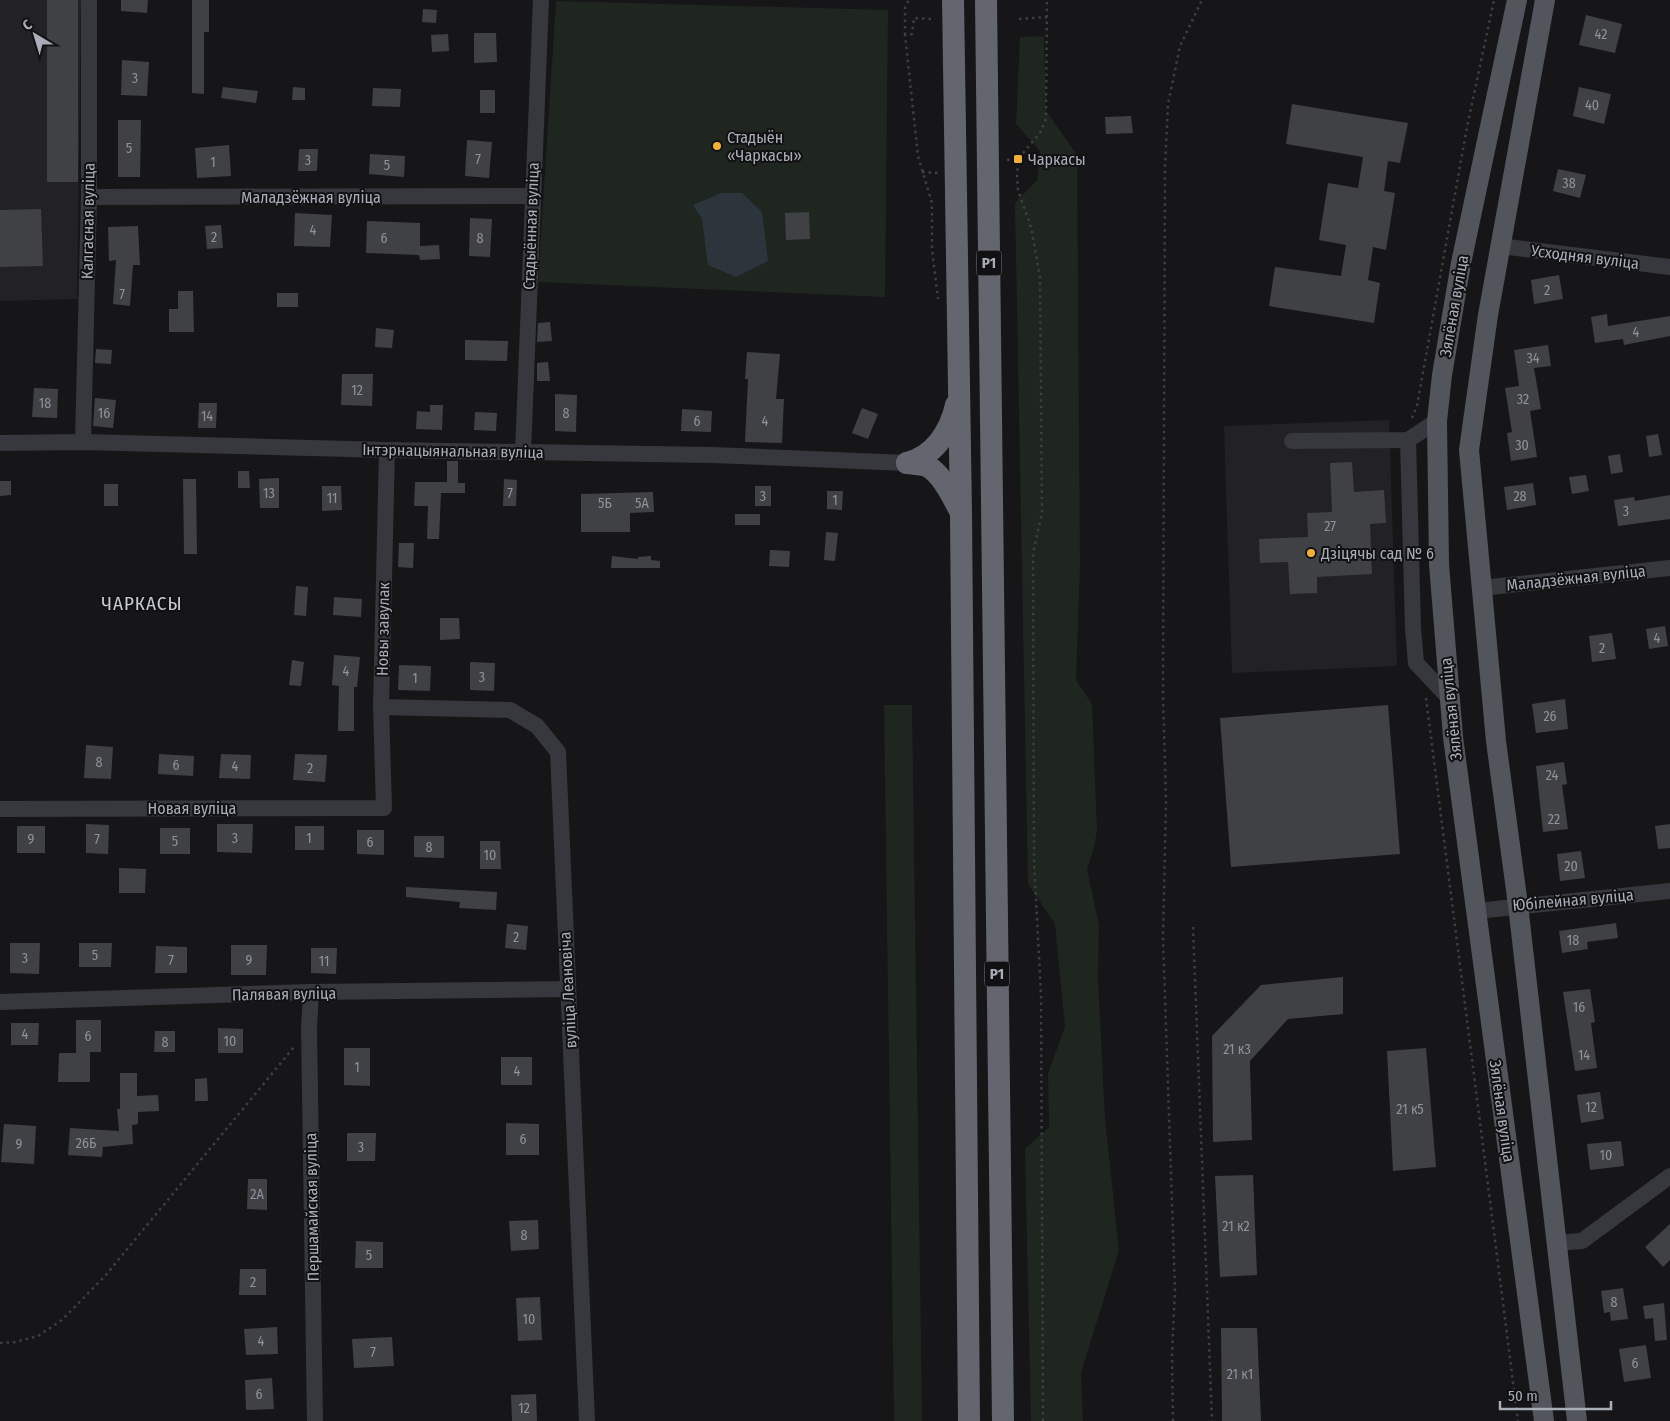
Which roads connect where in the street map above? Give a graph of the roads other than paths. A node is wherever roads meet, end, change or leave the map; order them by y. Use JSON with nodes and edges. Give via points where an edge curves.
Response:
{"nodes":[{"id":1,"x":89,"y":0,"type":"edge"},
{"id":2,"x":541,"y":0,"type":"edge"},
{"id":3,"x":953,"y":0,"type":"edge"},
{"id":4,"x":986,"y":0,"type":"edge"},
{"id":5,"x":1517,"y":0,"type":"edge"},
{"id":6,"x":1545,"y":0,"type":"edge"},
{"id":7,"x":532,"y":196,"type":"junction"},
{"id":8,"x":89,"y":197,"type":"junction"},
{"id":9,"x":1500,"y":246,"type":"junction"},
{"id":10,"x":1670,"y":267,"type":"edge"},
{"id":11,"x":959,"y":387,"type":"junction"},
{"id":12,"x":1437,"y":420,"type":"junction"},
{"id":13,"x":1408,"y":440,"type":"junction"},
{"id":14,"x":1292,"y":441,"type":"dead end"},
{"id":15,"x":83,"y":442,"type":"junction"},
{"id":16,"x":0,"y":443,"type":"edge"},
{"id":17,"x":387,"y":450,"type":"junction"},
{"id":18,"x":523,"y":452,"type":"junction"},
{"id":19,"x":907,"y":463,"type":"junction"},
{"id":20,"x":961,"y":514,"type":"junction"},
{"id":21,"x":1670,"y":568,"type":"edge"},
{"id":22,"x":1481,"y":588,"type":"junction"},
{"id":23,"x":1448,"y":697,"type":"junction"},
{"id":24,"x":381,"y":707,"type":"junction"},
{"id":25,"x":384,"y":808,"type":"joint"},
{"id":26,"x":0,"y":809,"type":"edge"},
{"id":27,"x":1670,"y":891,"type":"edge"},
{"id":28,"x":1518,"y":905,"type":"junction"},
{"id":29,"x":1476,"y":911,"type":"junction"},
{"id":30,"x":568,"y":989,"type":"junction"},
{"id":31,"x":311,"y":992,"type":"junction"},
{"id":32,"x":0,"y":1002,"type":"edge"},
{"id":33,"x":1670,"y":1176,"type":"edge"},
{"id":34,"x":1556,"y":1243,"type":"junction"},
{"id":35,"x":315,"y":1421,"type":"edge"},
{"id":36,"x":587,"y":1421,"type":"edge"},
{"id":37,"x":969,"y":1421,"type":"edge"},
{"id":38,"x":1003,"y":1421,"type":"edge"},
{"id":39,"x":1544,"y":1421,"type":"edge"},
{"id":40,"x":1577,"y":1421,"type":"edge"}],
"edges":[{"from":1,"to":8,"type":"street","name":"Калгасная вуліца"},
{"from":2,"to":7,"type":"street","name":"Стадыённая вуліца"},
{"from":3,"to":11,"type":"highway","number":"Р1"},
{"from":4,"to":38,"type":"highway","number":"Р1"},
{"from":5,"to":12,"type":"main road","name":"Зялёная вуліца","via":[[1461,262]]},
{"from":6,"to":9,"type":"main road"},
{"from":7,"to":8,"type":"street","name":"Маладзёжная вуліца"},
{"from":7,"to":18,"type":"street","name":"Стадыённая вуліца"},
{"from":8,"to":15,"type":"street","name":"Калгасная вуліца"},
{"from":9,"to":10,"type":"street","name":"Усходняя вуліца"},
{"from":9,"to":22,"type":"main road","via":[[1469,450]]},
{"from":11,"to":19,"type":"highway","via":[[955,409],[937,446]]},
{"from":11,"to":20,"type":"highway","number":"Р1"},
{"from":12,"to":13,"type":"street"},
{"from":12,"to":23,"type":"main road","name":"Зялёная вуліца","via":[[1439,564]]},
{"from":13,"to":14,"type":"street"},
{"from":13,"to":23,"type":"street","via":[[1416,663]]},
{"from":15,"to":16,"type":"street","name":"Інтэрнацыянальная вуліца"},
{"from":15,"to":17,"type":"street","name":"Інтэрнацыянальная вуліца"},
{"from":17,"to":18,"type":"street","name":"Інтэрнацыянальная вуліца"},
{"from":17,"to":24,"type":"street","name":"Новы завулак"},
{"from":18,"to":19,"type":"street","name":"Інтэрнацыянальная вуліца"},
{"from":19,"to":20,"type":"highway","via":[[926,466],[936,473]]},
{"from":20,"to":37,"type":"highway","number":"Р1"},
{"from":21,"to":22,"type":"street","name":"Маладзёжная вуліца"},
{"from":22,"to":28,"type":"main road","via":[[1496,741]]},
{"from":23,"to":29,"type":"main road","name":"Зялёная вуліца"},
{"from":24,"to":25,"type":"street","name":"Новы завулак"},
{"from":24,"to":30,"type":"street","name":"вуліца Леановіча","via":[[510,710],[537,726],[558,752]]},
{"from":25,"to":26,"type":"street","name":"Новая вуліца"},
{"from":27,"to":28,"type":"street","name":"Юбілейная вуліца"},
{"from":28,"to":29,"type":"street","name":"Юбілейная вуліца"},
{"from":28,"to":34,"type":"main road"},
{"from":29,"to":39,"type":"main road","name":"Зялёная вуліца"},
{"from":30,"to":31,"type":"street","name":"Палявая вуліца"},
{"from":30,"to":36,"type":"street","name":"вуліца Леановіча"},
{"from":31,"to":32,"type":"street","name":"Палявая вуліца"},
{"from":31,"to":35,"type":"street","name":"Першамайская вуліца"},
{"from":33,"to":34,"type":"street","via":[[1582,1241]]},
{"from":34,"to":40,"type":"main road"}]}
